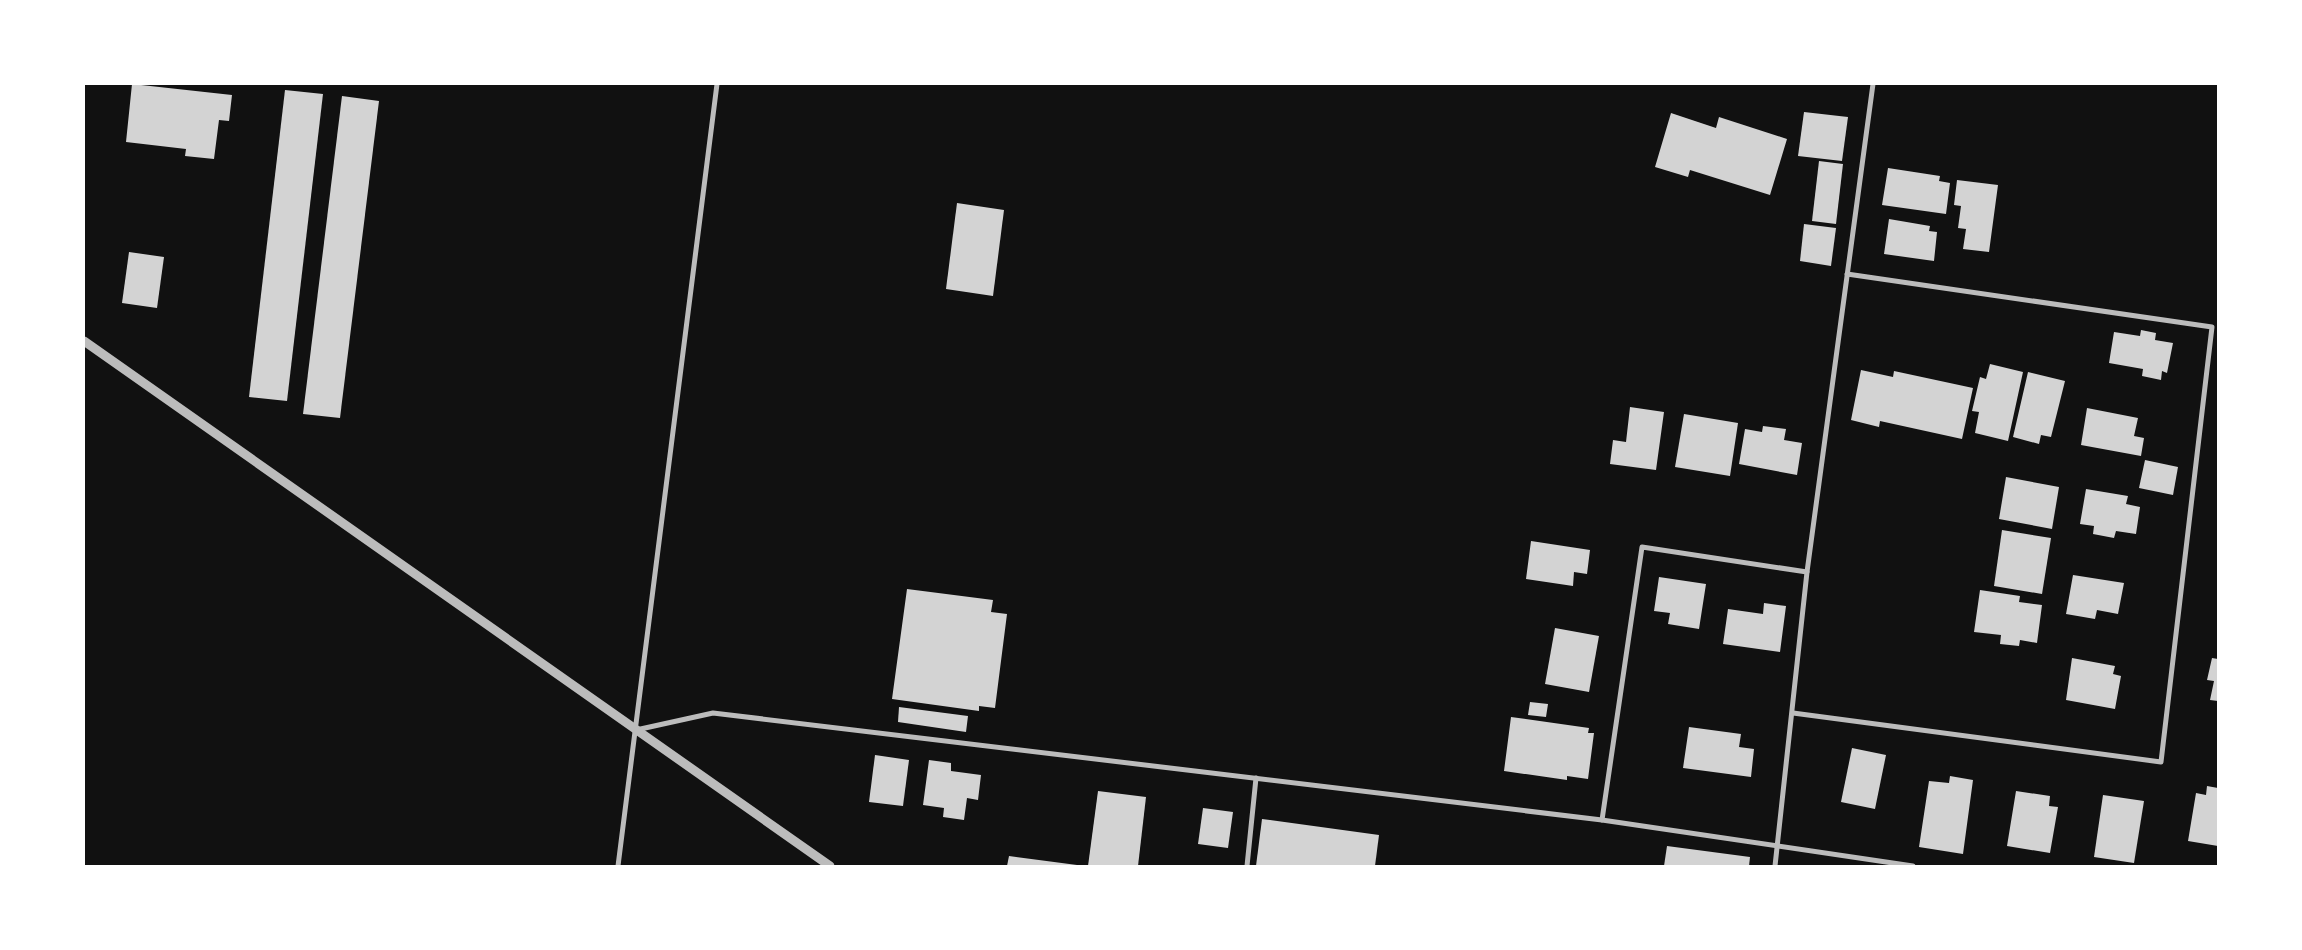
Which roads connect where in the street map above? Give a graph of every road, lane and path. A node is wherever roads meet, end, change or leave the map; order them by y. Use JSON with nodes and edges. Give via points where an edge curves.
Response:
{"nodes":[{"id":1,"x":717,"y":84,"type":"edge"},
{"id":2,"x":1873,"y":84,"type":"edge"},
{"id":3,"x":1847,"y":274,"type":"junction"},
{"id":4,"x":84,"y":341,"type":"edge"},
{"id":5,"x":1807,"y":572,"type":"junction"},
{"id":6,"x":1793,"y":713,"type":"junction"},
{"id":7,"x":636,"y":730,"type":"junction"},
{"id":8,"x":1256,"y":778,"type":"junction"},
{"id":9,"x":1602,"y":820,"type":"junction"},
{"id":10,"x":1778,"y":845,"type":"junction"},
{"id":11,"x":618,"y":866,"type":"edge"},
{"id":12,"x":830,"y":866,"type":"edge"},
{"id":13,"x":1247,"y":866,"type":"edge"},
{"id":14,"x":1775,"y":866,"type":"edge"},
{"id":15,"x":1914,"y":866,"type":"edge"}],
"edges":[{"from":1,"to":7,"type":"street"},
{"from":2,"to":3,"type":"street"},
{"from":3,"to":5,"type":"street"},
{"from":3,"to":6,"type":"street","via":[[2212,328],[2161,762]]},
{"from":4,"to":7,"type":"street"},
{"from":5,"to":6,"type":"street"},
{"from":5,"to":9,"type":"street","via":[[1642,547]]},
{"from":6,"to":10,"type":"street"},
{"from":7,"to":8,"type":"street","via":[[713,713]]},
{"from":7,"to":11,"type":"street"},
{"from":7,"to":12,"type":"street"},
{"from":8,"to":9,"type":"street"},
{"from":8,"to":13,"type":"street"},
{"from":9,"to":10,"type":"street"},
{"from":10,"to":14,"type":"street"},
{"from":10,"to":15,"type":"street"}]}
